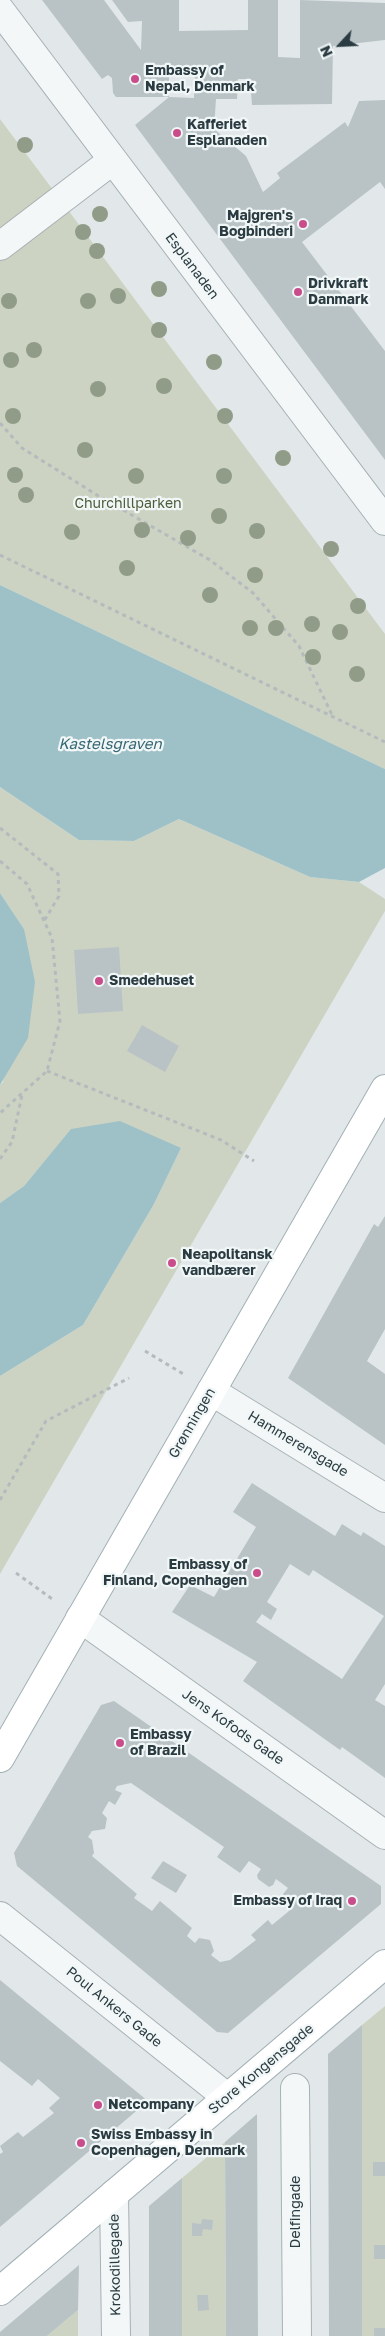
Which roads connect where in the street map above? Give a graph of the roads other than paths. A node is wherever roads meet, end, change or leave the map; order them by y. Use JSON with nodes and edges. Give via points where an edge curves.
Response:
{"nodes":[{"id":1,"x":0,"y":10,"type":"edge"},
{"id":2,"x":113,"y":160,"type":"junction"},
{"id":3,"x":0,"y":246,"type":"edge"},
{"id":4,"x":385,"y":521,"type":"edge"},
{"id":5,"x":385,"y":1089,"type":"edge"},
{"id":6,"x":211,"y":1391,"type":"junction"},
{"id":7,"x":385,"y":1498,"type":"edge"},
{"id":8,"x":80,"y":1618,"type":"junction"},
{"id":9,"x":0,"y":1758,"type":"edge"},
{"id":10,"x":385,"y":1835,"type":"edge"},
{"id":11,"x":0,"y":1916,"type":"edge"},
{"id":12,"x":385,"y":1964,"type":"edge"},
{"id":13,"x":296,"y":2088,"type":"dead end"},
{"id":14,"x":228,"y":2098,"type":"junction"},
{"id":15,"x":114,"y":2194,"type":"junction"},
{"id":16,"x":0,"y":2290,"type":"edge"},
{"id":17,"x":116,"y":2336,"type":"edge"},
{"id":18,"x":297,"y":2336,"type":"edge"}],
"edges":[{"from":1,"to":2,"type":"street","name":"Esplanaden"},
{"from":2,"to":3,"type":"street"},
{"from":2,"to":4,"type":"street","name":"Esplanaden"},
{"from":5,"to":6,"type":"main road","name":"Grønningen"},
{"from":6,"to":7,"type":"street","name":"Hammerensgade"},
{"from":6,"to":8,"type":"main road","name":"Grønningen"},
{"from":8,"to":9,"type":"main road","name":"Grønningen"},
{"from":8,"to":10,"type":"street","name":"Jens Kofods Gade"},
{"from":11,"to":14,"type":"street","name":"Poul Ankers Gade"},
{"from":12,"to":14,"type":"main road","name":"Store Kongensgade"},
{"from":13,"to":18,"type":"street","name":"Delfingade"},
{"from":14,"to":15,"type":"main road","name":"Store Kongensgade"},
{"from":15,"to":16,"type":"main road","name":"Store Kongensgade"},
{"from":15,"to":17,"type":"street","name":"Krokodillegade"}]}
